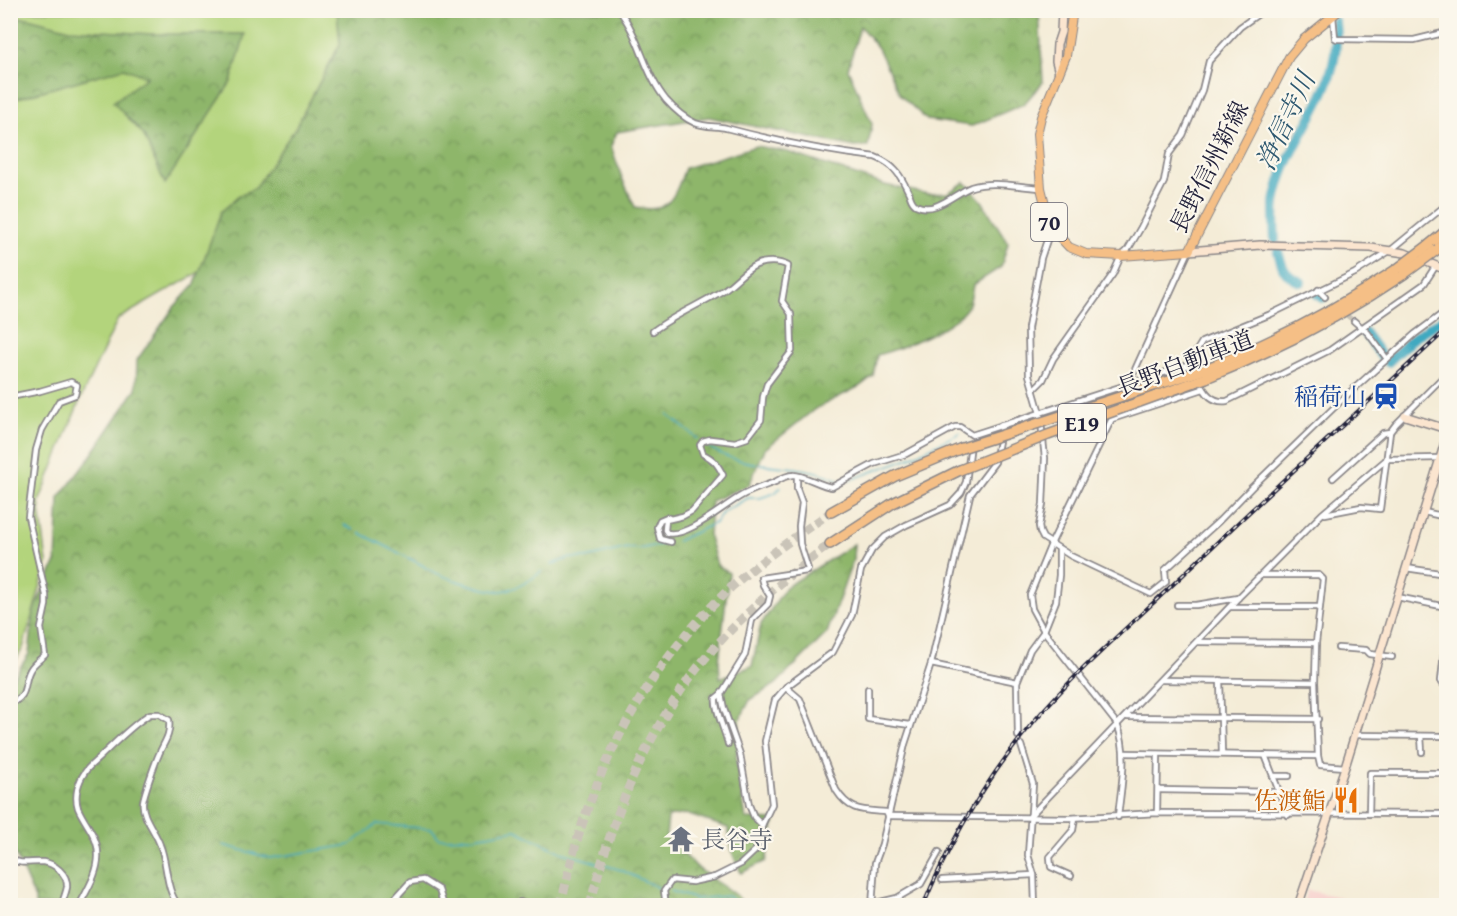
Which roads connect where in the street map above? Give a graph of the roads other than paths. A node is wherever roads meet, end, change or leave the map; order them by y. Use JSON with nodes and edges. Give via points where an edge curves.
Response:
{"nodes":[{"id":1,"x":619,"y":10,"type":"edge"},
{"id":2,"x":1062,"y":10,"type":"edge"},
{"id":3,"x":1073,"y":10,"type":"edge"},
{"id":4,"x":1264,"y":10,"type":"edge"},
{"id":5,"x":1336,"y":13,"type":"edge"},
{"id":6,"x":1443,"y":33,"type":"dead end"},
{"id":7,"x":1059,"y":73,"type":"junction"},
{"id":8,"x":1041,"y":188,"type":"junction"},
{"id":9,"x":1446,"y":205,"type":"edge"},
{"id":10,"x":1051,"y":228,"type":"junction"},
{"id":11,"x":1446,"y":231,"type":"edge"},
{"id":12,"x":1446,"y":243,"type":"edge"},
{"id":13,"x":1433,"y":247,"type":"junction"},
{"id":14,"x":1391,"y":250,"type":"junction"},
{"id":15,"x":1189,"y":251,"type":"junction"},
{"id":16,"x":1120,"y":256,"type":"junction"},
{"id":17,"x":1435,"y":267,"type":"junction"},
{"id":18,"x":1446,"y":270,"type":"edge"},
{"id":19,"x":1318,"y":290,"type":"junction"},
{"id":20,"x":1325,"y":297,"type":"dead end"},
{"id":21,"x":1446,"y":311,"type":"edge"},
{"id":22,"x":1354,"y":321,"type":"tunnel mouth"},
{"id":23,"x":1362,"y":328,"type":"junction"},
{"id":24,"x":652,"y":331,"type":"dead end"},
{"id":25,"x":1387,"y":359,"type":"junction"},
{"id":26,"x":1194,"y":363,"type":"junction"},
{"id":27,"x":1205,"y":374,"type":"junction"},
{"id":28,"x":1446,"y":374,"type":"edge"},
{"id":29,"x":1128,"y":385,"type":"junction"},
{"id":30,"x":1034,"y":389,"type":"junction"},
{"id":31,"x":1203,"y":389,"type":"junction"},
{"id":32,"x":10,"y":397,"type":"edge"},
{"id":33,"x":1040,"y":413,"type":"junction"},
{"id":34,"x":1405,"y":416,"type":"junction"},
{"id":35,"x":1112,"y":419,"type":"junction"},
{"id":36,"x":1002,"y":425,"type":"junction"},
{"id":37,"x":1446,"y":429,"type":"edge"},
{"id":38,"x":1390,"y":432,"type":"junction"},
{"id":39,"x":972,"y":435,"type":"junction"},
{"id":40,"x":1446,"y":439,"type":"edge"},
{"id":41,"x":1440,"y":458,"type":"junction"},
{"id":42,"x":1387,"y":459,"type":"junction"},
{"id":43,"x":797,"y":476,"type":"junction"},
{"id":44,"x":1333,"y":478,"type":"dead end"},
{"id":45,"x":831,"y":512,"type":"tunnel mouth"},
{"id":46,"x":1424,"y":512,"type":"junction"},
{"id":47,"x":1322,"y":514,"type":"junction"},
{"id":48,"x":1446,"y":516,"type":"edge"},
{"id":49,"x":669,"y":518,"type":"junction"},
{"id":50,"x":670,"y":543,"type":"dead end"},
{"id":51,"x":830,"y":544,"type":"tunnel mouth"},
{"id":52,"x":1052,"y":544,"type":"junction"},
{"id":53,"x":1059,"y":549,"type":"junction"},
{"id":54,"x":1406,"y":568,"type":"junction"},
{"id":55,"x":1446,"y":574,"type":"edge"},
{"id":56,"x":1261,"y":575,"type":"junction"},
{"id":57,"x":1397,"y":597,"type":"junction"},
{"id":58,"x":1238,"y":598,"type":"junction"},
{"id":59,"x":1177,"y":605,"type":"dead end"},
{"id":60,"x":1230,"y":607,"type":"junction"},
{"id":61,"x":1319,"y":607,"type":"junction"},
{"id":62,"x":1446,"y":607,"type":"edge"},
{"id":63,"x":1044,"y":631,"type":"junction"},
{"id":64,"x":1197,"y":642,"type":"junction"},
{"id":65,"x":1316,"y":643,"type":"junction"},
{"id":66,"x":1338,"y":648,"type":"dead end"},
{"id":67,"x":1444,"y":652,"type":"dead end"},
{"id":68,"x":1379,"y":656,"type":"junction"},
{"id":69,"x":1392,"y":657,"type":"dead end"},
{"id":70,"x":931,"y":664,"type":"junction"},
{"id":71,"x":1161,"y":680,"type":"junction"},
{"id":72,"x":1220,"y":680,"type":"junction"},
{"id":73,"x":1017,"y":682,"type":"junction"},
{"id":74,"x":1315,"y":682,"type":"junction"},
{"id":75,"x":1446,"y":686,"type":"edge"},
{"id":76,"x":786,"y":687,"type":"junction"},
{"id":77,"x":868,"y":689,"type":"dead end"},
{"id":78,"x":722,"y":694,"type":"junction"},
{"id":79,"x":10,"y":704,"type":"edge"},
{"id":80,"x":1127,"y":717,"type":"junction"},
{"id":81,"x":1222,"y":718,"type":"junction"},
{"id":82,"x":1318,"y":719,"type":"junction"},
{"id":83,"x":1117,"y":724,"type":"junction"},
{"id":84,"x":910,"y":725,"type":"junction"},
{"id":85,"x":1354,"y":735,"type":"junction"},
{"id":86,"x":1018,"y":736,"type":"dead end"},
{"id":87,"x":1421,"y":736,"type":"junction"},
{"id":88,"x":1446,"y":736,"type":"edge"},
{"id":89,"x":728,"y":744,"type":"dead end"},
{"id":90,"x":1021,"y":745,"type":"dead end"},
{"id":91,"x":1422,"y":752,"type":"dead end"},
{"id":92,"x":1124,"y":753,"type":"junction"},
{"id":93,"x":1158,"y":754,"type":"junction"},
{"id":94,"x":1222,"y":754,"type":"junction"},
{"id":95,"x":1265,"y":755,"type":"junction"},
{"id":96,"x":1318,"y":756,"type":"junction"},
{"id":97,"x":1345,"y":767,"type":"junction"},
{"id":98,"x":1446,"y":772,"type":"edge"},
{"id":99,"x":1273,"y":776,"type":"junction"},
{"id":100,"x":1289,"y":776,"type":"dead end"},
{"id":101,"x":1158,"y":790,"type":"junction"},
{"id":102,"x":1279,"y":792,"type":"junction"},
{"id":103,"x":1157,"y":813,"type":"junction"},
{"id":104,"x":1369,"y":814,"type":"junction"},
{"id":105,"x":1446,"y":814,"type":"edge"},
{"id":106,"x":1288,"y":815,"type":"junction"},
{"id":107,"x":1328,"y":815,"type":"junction"},
{"id":108,"x":888,"y":816,"type":"junction"},
{"id":109,"x":1030,"y":816,"type":"junction"},
{"id":110,"x":1118,"y":817,"type":"junction"},
{"id":111,"x":1075,"y":818,"type":"junction"},
{"id":112,"x":762,"y":825,"type":"junction"},
{"id":113,"x":939,"y":852,"type":"dead end"},
{"id":114,"x":10,"y":858,"type":"edge"},
{"id":115,"x":1034,"y":875,"type":"junction"},
{"id":116,"x":1071,"y":876,"type":"dead end"},
{"id":117,"x":942,"y":880,"type":"dead end"},
{"id":118,"x":665,"y":905,"type":"edge"},
{"id":119,"x":872,"y":905,"type":"edge"},
{"id":120,"x":61,"y":906,"type":"edge"},
{"id":121,"x":79,"y":906,"type":"edge"},
{"id":122,"x":179,"y":906,"type":"edge"},
{"id":123,"x":388,"y":906,"type":"edge"},
{"id":124,"x":444,"y":906,"type":"edge"},
{"id":125,"x":520,"y":906,"type":"edge"},
{"id":126,"x":530,"y":906,"type":"edge"},
{"id":127,"x":1035,"y":906,"type":"edge"},
{"id":128,"x":1298,"y":906,"type":"edge"}],
"edges":[{"from":1,"to":8,"type":"street","via":[[666,100],[692,122],[886,161],[901,176],[912,202],[921,206],[938,205],[976,186]]},
{"from":2,"to":7,"type":"street","via":[[1056,61]]},
{"from":3,"to":7,"type":"main road","number":"70"},
{"from":4,"to":16,"type":"street","via":[[1240,27],[1209,61],[1202,90],[1183,135],[1169,154],[1164,182],[1132,243]]},
{"from":5,"to":6,"type":"street","via":[[1338,39],[1414,40]]},
{"from":5,"to":15,"type":"main road","name":"長野信州新線","via":[[1289,57]]},
{"from":7,"to":8,"type":"main road","number":"70","via":[[1037,134]]},
{"from":8,"to":10,"type":"main road","number":"70"},
{"from":9,"to":14,"type":"street"},
{"from":10,"to":16,"type":"main road","name":"長野信州新線","number":"70","via":[[1076,251]]},
{"from":10,"to":30,"type":"street","via":[[1041,258],[1028,328],[1029,375]]},
{"from":11,"to":13,"type":"highway","name":"長野自動車道","number":"E19"},
{"from":12,"to":13,"type":"highway","name":"長野自動車道","number":"E19"},
{"from":13,"to":27,"type":"highway","name":"長野自動車道","number":"E19","bridge":true,"via":[[1400,271]]},
{"from":14,"to":15,"type":"street","via":[[1260,245]]},
{"from":14,"to":17,"type":"street"},
{"from":14,"to":19,"type":"street"},
{"from":15,"to":16,"type":"main road","name":"長野信州新線","number":"70"},
{"from":15,"to":29,"type":"street"},
{"from":16,"to":30,"type":"street","via":[[1113,274]]},
{"from":17,"to":18,"type":"street"},
{"from":17,"to":23,"type":"street","via":[[1424,284]]},
{"from":19,"to":20,"type":"street"},
{"from":19,"to":26,"type":"street","via":[[1202,342]]},
{"from":21,"to":25,"type":"street"},
{"from":22,"to":23,"type":"street"},
{"from":23,"to":25,"type":"street"},
{"from":23,"to":31,"type":"street","via":[[1330,350],[1227,401],[1213,399]]},
{"from":24,"to":49,"type":"street","via":[[723,290],[753,266],[788,266],[782,301],[791,314],[792,351],[768,384],[761,420],[747,438],[735,442],[703,441],[703,454],[718,464],[723,475],[692,511]]},
{"from":25,"to":53,"type":"street","via":[[1165,570],[1166,582],[1151,594]]},
{"from":26,"to":29,"type":"street"},
{"from":26,"to":31,"type":"street"},
{"from":27,"to":45,"type":"highway","name":"長野自動車道","number":"E19","bridge":true,"via":[[962,448],[895,477]]},
{"from":27,"to":51,"type":"highway","name":"長野自動車道","number":"E19","bridge":true,"via":[[960,470],[893,503]]},
{"from":28,"to":34,"type":"street"},
{"from":29,"to":33,"type":"street"},
{"from":29,"to":35,"type":"street"},
{"from":30,"to":33,"type":"street"},
{"from":31,"to":35,"type":"street"},
{"from":32,"to":79,"type":"street","via":[[71,382],[77,385],[75,395],[59,401],[42,430],[36,450],[28,517],[46,595],[41,628],[45,655],[29,672],[22,696]]},
{"from":33,"to":36,"type":"street"},
{"from":33,"to":52,"type":"street","via":[[1045,458],[1039,526],[1043,538]]},
{"from":34,"to":37,"type":"street"},
{"from":34,"to":38,"type":"street"},
{"from":35,"to":52,"type":"street"},
{"from":36,"to":39,"type":"street"},
{"from":36,"to":70,"type":"street","via":[[995,462],[970,495]]},
{"from":38,"to":42,"type":"street"},
{"from":38,"to":44,"type":"street","via":[[1383,433]]},
{"from":39,"to":43,"type":"street","via":[[955,427],[832,488]]},
{"from":39,"to":76,"type":"street","via":[[961,493],[950,505],[885,537],[872,550],[861,570],[852,615],[833,652]]},
{"from":40,"to":41,"type":"street"},
{"from":41,"to":42,"type":"street"},
{"from":41,"to":46,"type":"street"},
{"from":42,"to":47,"type":"street"},
{"from":42,"to":47,"type":"street","via":[[1380,509],[1361,507]]},
{"from":43,"to":49,"type":"street","via":[[742,496],[677,534],[665,530]]},
{"from":43,"to":78,"type":"street","via":[[802,503],[800,544],[807,571],[761,578],[770,596],[768,604],[752,620],[745,655]]},
{"from":46,"to":48,"type":"street"},
{"from":46,"to":54,"type":"street"},
{"from":47,"to":56,"type":"street"},
{"from":49,"to":50,"type":"street","via":[[660,520],[657,527],[660,539]]},
{"from":52,"to":53,"type":"street"},
{"from":52,"to":63,"type":"street","via":[[1030,596]]},
{"from":53,"to":63,"type":"street","via":[[1056,601]]},
{"from":54,"to":55,"type":"street"},
{"from":54,"to":57,"type":"street"},
{"from":56,"to":58,"type":"street"},
{"from":56,"to":61,"type":"street","via":[[1319,575],[1323,579]]},
{"from":57,"to":62,"type":"street"},
{"from":57,"to":68,"type":"street"},
{"from":58,"to":59,"type":"street"},
{"from":58,"to":60,"type":"street"},
{"from":60,"to":61,"type":"street"},
{"from":60,"to":64,"type":"street"},
{"from":61,"to":65,"type":"street"},
{"from":63,"to":73,"type":"street","via":[[1030,650]]},
{"from":63,"to":83,"type":"street"},
{"from":64,"to":65,"type":"street"},
{"from":64,"to":71,"type":"street"},
{"from":65,"to":74,"type":"street"},
{"from":66,"to":68,"type":"street","via":[[1366,650]]},
{"from":67,"to":75,"type":"street","via":[[1441,681]]},
{"from":68,"to":69,"type":"street"},
{"from":68,"to":85,"type":"street"},
{"from":70,"to":73,"type":"street"},
{"from":70,"to":84,"type":"street"},
{"from":71,"to":72,"type":"street"},
{"from":71,"to":80,"type":"street"},
{"from":72,"to":74,"type":"street"},
{"from":72,"to":81,"type":"street"},
{"from":73,"to":86,"type":"street"},
{"from":74,"to":82,"type":"street"},
{"from":76,"to":108,"type":"street","via":[[800,699],[844,802],[859,810],[886,812]]},
{"from":76,"to":112,"type":"street","via":[[775,700],[765,741],[772,801]]},
{"from":77,"to":84,"type":"street","via":[[868,719]]},
{"from":78,"to":89,"type":"street","via":[[716,698],[715,706]]},
{"from":78,"to":112,"type":"street","via":[[740,754],[749,805]]},
{"from":80,"to":81,"type":"street"},
{"from":80,"to":83,"type":"street"},
{"from":81,"to":82,"type":"street"},
{"from":81,"to":94,"type":"street"},
{"from":82,"to":96,"type":"street"},
{"from":83,"to":92,"type":"street"},
{"from":83,"to":109,"type":"street"},
{"from":84,"to":108,"type":"street"},
{"from":85,"to":87,"type":"street"},
{"from":85,"to":97,"type":"street"},
{"from":87,"to":88,"type":"street"},
{"from":87,"to":91,"type":"street"},
{"from":90,"to":109,"type":"street","via":[[1034,784]]},
{"from":92,"to":93,"type":"street"},
{"from":92,"to":110,"type":"street"},
{"from":93,"to":94,"type":"street"},
{"from":93,"to":101,"type":"street"},
{"from":94,"to":95,"type":"street"},
{"from":95,"to":96,"type":"street"},
{"from":95,"to":99,"type":"street"},
{"from":96,"to":97,"type":"street","via":[[1320,765]]},
{"from":97,"to":107,"type":"street"},
{"from":98,"to":104,"type":"street","via":[[1370,773]]},
{"from":99,"to":100,"type":"street"},
{"from":99,"to":102,"type":"street"},
{"from":101,"to":102,"type":"street"},
{"from":101,"to":103,"type":"street"},
{"from":102,"to":106,"type":"street"},
{"from":103,"to":106,"type":"street"},
{"from":103,"to":110,"type":"street"},
{"from":104,"to":105,"type":"street"},
{"from":104,"to":107,"type":"street"},
{"from":106,"to":107,"type":"street"},
{"from":107,"to":128,"type":"street"},
{"from":108,"to":109,"type":"street"},
{"from":108,"to":119,"type":"street","via":[[875,863]]},
{"from":109,"to":111,"type":"street"},
{"from":109,"to":115,"type":"street","via":[[1029,855]]},
{"from":110,"to":111,"type":"street"},
{"from":111,"to":116,"type":"street","via":[[1073,830],[1050,857],[1051,867]]},
{"from":112,"to":118,"type":"street","via":[[758,848],[741,864],[715,877],[692,882],[672,880],[664,891]]},
{"from":113,"to":119,"type":"street","via":[[921,884],[897,898]]},
{"from":114,"to":120,"type":"street","via":[[16,862],[54,865],[61,871],[67,887]]},
{"from":115,"to":117,"type":"street"},
{"from":115,"to":127,"type":"street"},
{"from":121,"to":122,"type":"street","via":[[98,863],[97,843],[78,806],[80,782],[110,747],[150,714],[159,714],[169,720],[170,729],[142,804],[161,846],[172,894]]},
{"from":123,"to":124,"type":"street","via":[[410,882],[423,880],[439,890]]},
{"from":125,"to":126,"type":"street","via":[[520,902]]}]}
